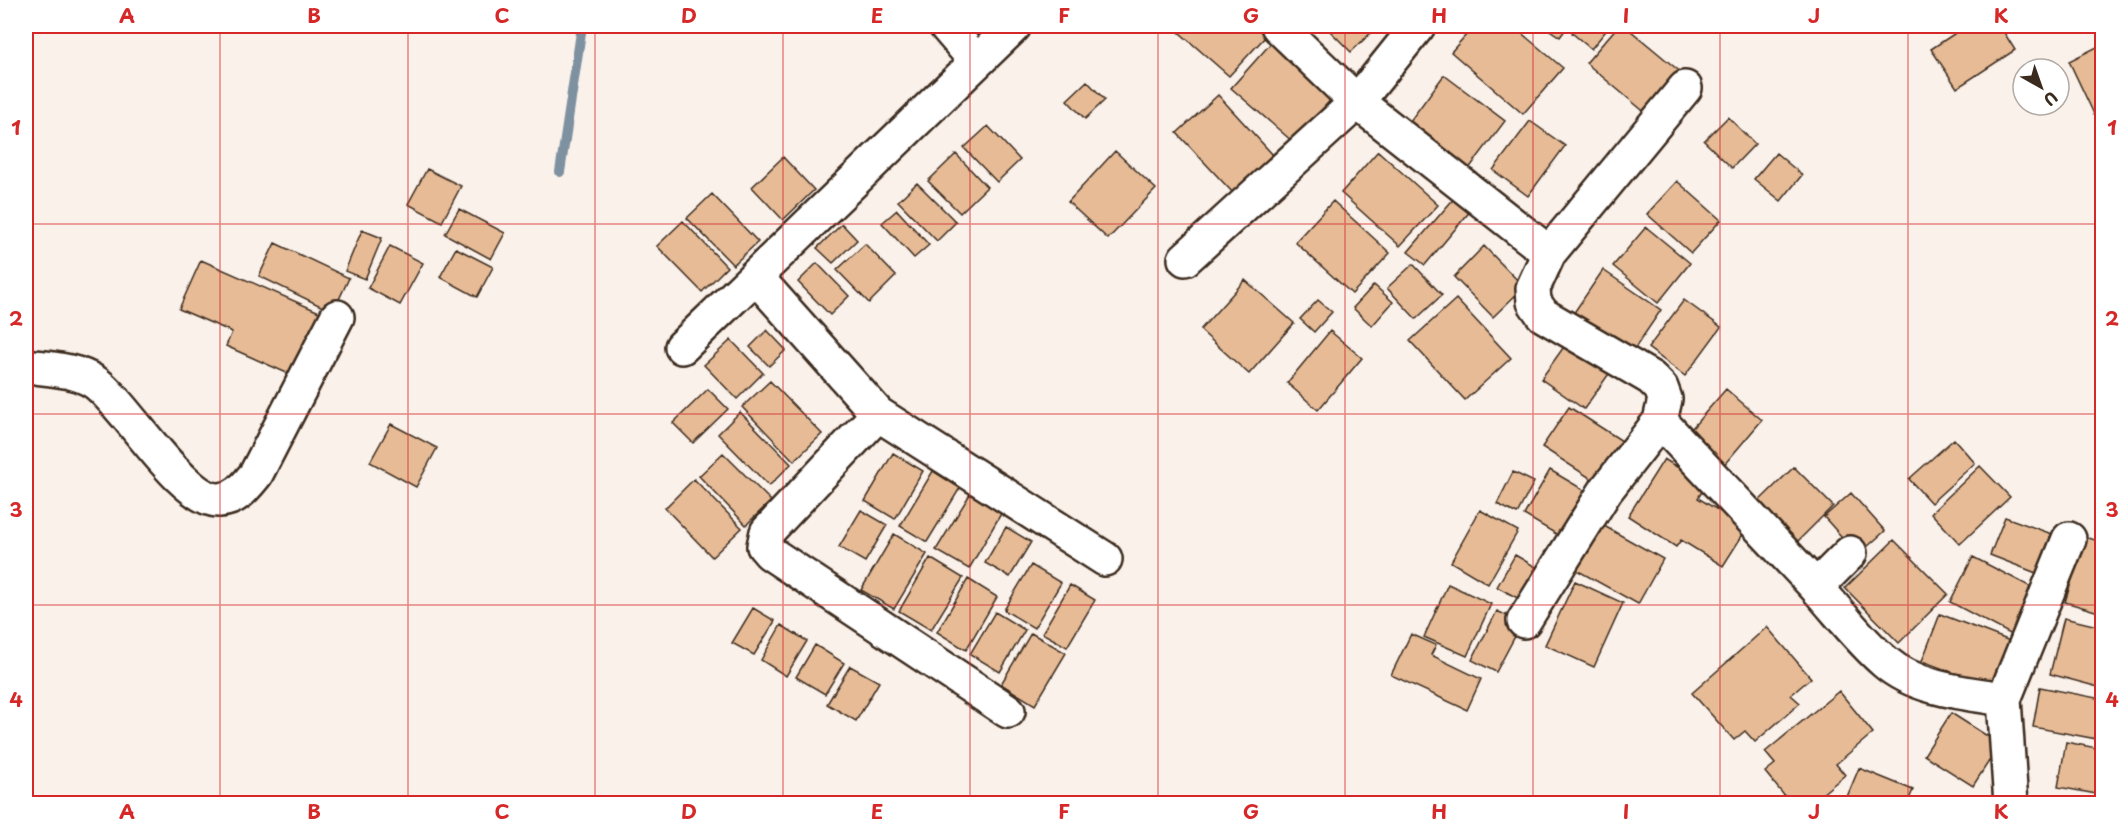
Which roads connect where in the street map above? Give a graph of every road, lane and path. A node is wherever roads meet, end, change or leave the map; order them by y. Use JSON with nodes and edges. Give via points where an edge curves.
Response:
{"nodes":[{"id":1,"x":946,"y":26,"type":"edge"},
{"id":2,"x":1014,"y":26,"type":"edge"},
{"id":3,"x":1278,"y":26,"type":"edge"},
{"id":4,"x":1418,"y":26,"type":"edge"},
{"id":5,"x":976,"y":61,"type":"junction"},
{"id":6,"x":1685,"y":88,"type":"dead end"},
{"id":7,"x":1357,"y":102,"type":"junction"},
{"id":8,"x":1549,"y":253,"type":"junction"},
{"id":9,"x":1185,"y":259,"type":"dead end"},
{"id":10,"x":755,"y":276,"type":"junction"},
{"id":11,"x":337,"y":317,"type":"dead end"},
{"id":12,"x":682,"y":347,"type":"dead end"},
{"id":13,"x":26,"y":366,"type":"edge"},
{"id":14,"x":878,"y":414,"type":"junction"},
{"id":15,"x":1660,"y":421,"type":"junction"},
{"id":16,"x":2069,"y":539,"type":"dead end"},
{"id":17,"x":1850,"y":553,"type":"dead end"},
{"id":18,"x":1105,"y":559,"type":"dead end"},
{"id":19,"x":1816,"y":586,"type":"junction"},
{"id":20,"x":1524,"y":621,"type":"dead end"},
{"id":21,"x":2004,"y":699,"type":"junction"},
{"id":22,"x":1008,"y":711,"type":"dead end"},
{"id":23,"x":2011,"y":804,"type":"edge"}],
"edges":[{"from":1,"to":5,"type":"street"},
{"from":2,"to":5,"type":"street"},
{"from":3,"to":7,"type":"street"},
{"from":4,"to":7,"type":"street"},
{"from":5,"to":10,"type":"street"},
{"from":6,"to":8,"type":"street"},
{"from":7,"to":8,"type":"street"},
{"from":7,"to":9,"type":"street"},
{"from":8,"to":15,"type":"street","via":[[1533,288],[1534,302],[1543,315],[1651,378],[1665,399]]},
{"from":10,"to":12,"type":"street"},
{"from":10,"to":14,"type":"street"},
{"from":11,"to":13,"type":"street","via":[[255,474],[240,493],[219,501],[199,494],[180,479],[98,385],[64,371]]},
{"from":14,"to":18,"type":"street"},
{"from":14,"to":22,"type":"street","via":[[767,532],[764,546],[770,554]]},
{"from":15,"to":19,"type":"street"},
{"from":15,"to":20,"type":"street","via":[[1606,490]]},
{"from":16,"to":21,"type":"street"},
{"from":17,"to":19,"type":"street"},
{"from":19,"to":21,"type":"street","via":[[1886,663],[1949,691]]},
{"from":21,"to":23,"type":"street"}]}
